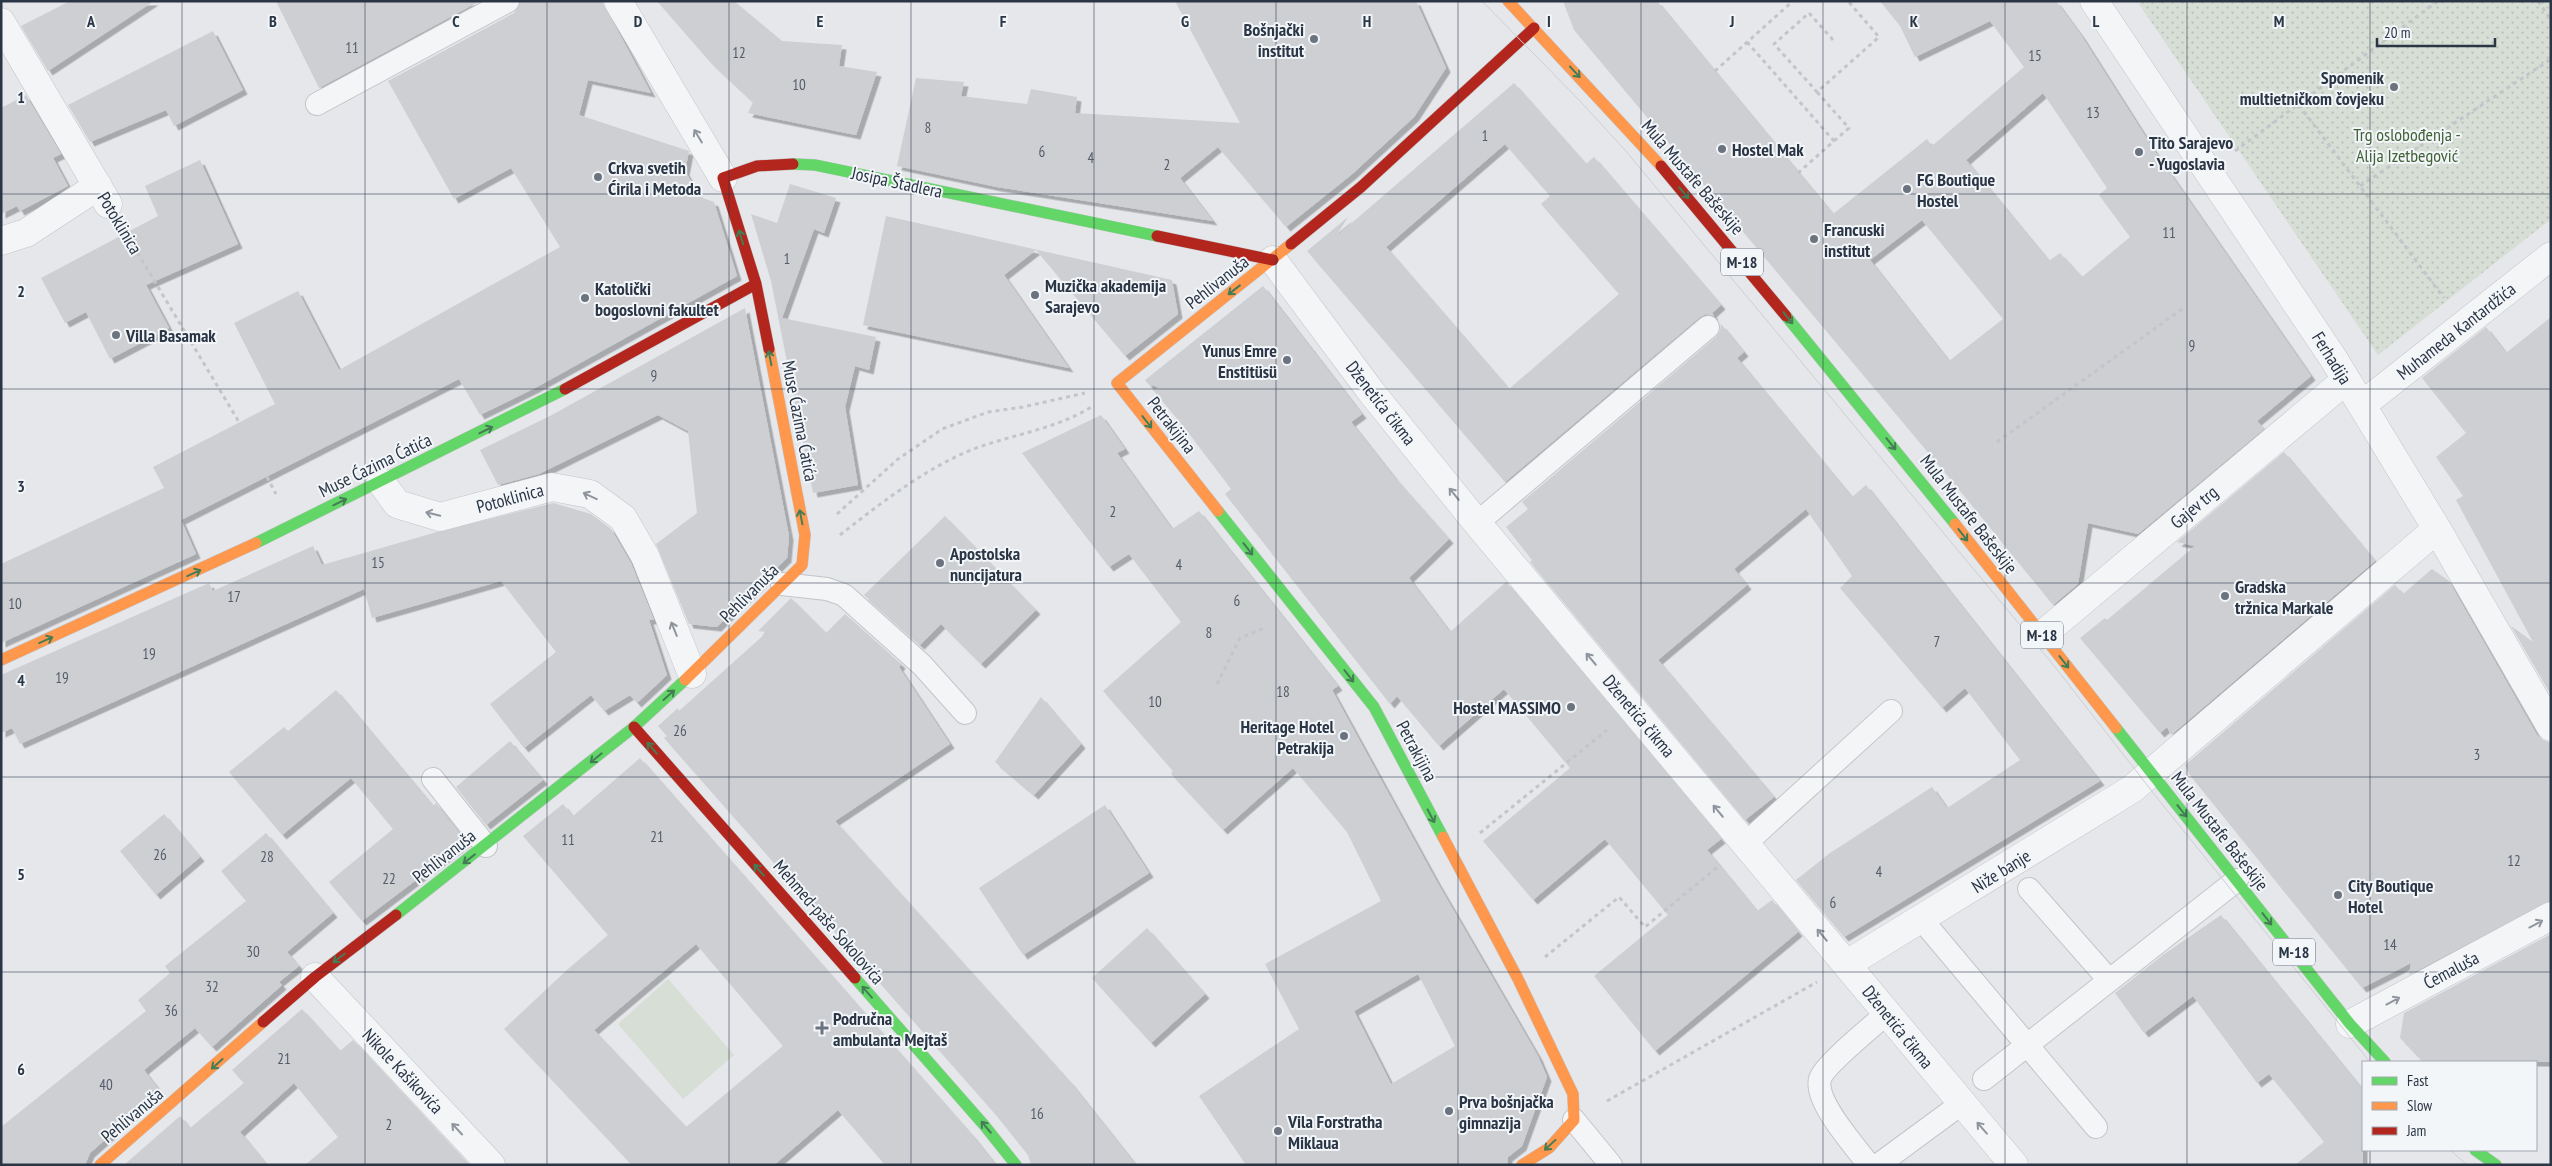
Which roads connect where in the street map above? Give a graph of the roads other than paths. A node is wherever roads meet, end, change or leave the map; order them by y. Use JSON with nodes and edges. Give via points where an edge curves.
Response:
{"nodes":[{"id":1,"x":508,"y":1,"type":"edge"},
{"id":2,"x":618,"y":1,"type":"edge"},
{"id":3,"x":1510,"y":2,"type":"edge"},
{"id":4,"x":2100,"y":3,"type":"edge"},
{"id":5,"x":1,"y":22,"type":"edge"},
{"id":6,"x":1534,"y":28,"type":"junction"},
{"id":7,"x":318,"y":104,"type":"dead end"},
{"id":8,"x":723,"y":178,"type":"junction"},
{"id":9,"x":1,"y":241,"type":"edge"},
{"id":10,"x":2551,"y":256,"type":"edge"},
{"id":11,"x":1273,"y":260,"type":"junction"},
{"id":12,"x":756,"y":284,"type":"junction"},
{"id":13,"x":1708,"y":327,"type":"dead end"},
{"id":14,"x":2346,"y":380,"type":"junction"},
{"id":15,"x":1118,"y":385,"type":"joint"},
{"id":16,"x":2362,"y":405,"type":"junction"},
{"id":17,"x":381,"y":482,"type":"junction"},
{"id":18,"x":1477,"y":523,"type":"junction"},
{"id":19,"x":2437,"y":529,"type":"junction"},
{"id":20,"x":802,"y":565,"type":"joint"},
{"id":21,"x":782,"y":584,"type":"junction"},
{"id":22,"x":2042,"y":635,"type":"junction"},
{"id":23,"x":1,"y":660,"type":"edge"},
{"id":24,"x":692,"y":674,"type":"junction"},
{"id":25,"x":1891,"y":711,"type":"dead end"},
{"id":26,"x":965,"y":713,"type":"dead end"},
{"id":27,"x":634,"y":727,"type":"junction"},
{"id":28,"x":2551,"y":727,"type":"edge"},
{"id":29,"x":2152,"y":773,"type":"junction"},
{"id":30,"x":433,"y":779,"type":"dead end"},
{"id":31,"x":1745,"y":844,"type":"junction"},
{"id":32,"x":486,"y":846,"type":"junction"},
{"id":33,"x":2237,"y":880,"type":"junction"},
{"id":34,"x":2030,"y":889,"type":"dead end"},
{"id":35,"x":2551,"y":916,"type":"edge"},
{"id":36,"x":1922,"y":920,"type":"junction"},
{"id":37,"x":1847,"y":964,"type":"junction"},
{"id":38,"x":315,"y":977,"type":"junction"},
{"id":39,"x":2109,"y":980,"type":"junction"},
{"id":40,"x":1886,"y":1014,"type":"junction"},
{"id":41,"x":2350,"y":1024,"type":"junction"},
{"id":42,"x":2027,"y":1045,"type":"junction"},
{"id":43,"x":2384,"y":1061,"type":"edge"},
{"id":44,"x":1984,"y":1079,"type":"dead end"},
{"id":45,"x":1961,"y":1104,"type":"junction"},
{"id":46,"x":1574,"y":1120,"type":"junction"},
{"id":47,"x":2096,"y":1127,"type":"dead end"},
{"id":48,"x":2476,"y":1151,"type":"edge"},
{"id":49,"x":100,"y":1165,"type":"edge"},
{"id":50,"x":491,"y":1165,"type":"edge"},
{"id":51,"x":1016,"y":1165,"type":"edge"},
{"id":52,"x":1522,"y":1165,"type":"edge"},
{"id":53,"x":1611,"y":1165,"type":"edge"},
{"id":54,"x":1869,"y":1165,"type":"edge"},
{"id":55,"x":1878,"y":1165,"type":"edge"},
{"id":56,"x":2014,"y":1165,"type":"edge"},
{"id":57,"x":2496,"y":1165,"type":"edge"}],
"edges":[{"from":1,"to":7,"type":"lane"},
{"from":8,"to":2,"type":"street","one_way":true},
{"from":3,"to":6,"type":"street","name":"Mula Mustafe Bašeskije","number":"M-18"},
{"from":4,"to":14,"type":"street","name":"Ferhadija"},
{"from":5,"to":9,"type":"street","name":"Potoklinica","via":[[103,195],[26,233]]},
{"from":6,"to":11,"type":"street","name":"Pehlivanuša","via":[[1361,187]]},
{"from":6,"to":22,"type":"street","name":"Mula Mustafe Bašeskije","number":"M-18","one_way":true,"via":[[1638,139],[1717,232]]},
{"from":8,"to":11,"type":"street","name":"Josipa Štadlera","via":[[744,167],[778,162],[815,165]]},
{"from":12,"to":8,"type":"street","name":"Muse Ćazima Ćatića","one_way":true},
{"from":10,"to":16,"type":"street","name":"Muhameda Kantardžića"},
{"from":11,"to":15,"type":"street","name":"Pehlivanuša","one_way":true},
{"from":18,"to":11,"type":"street","name":"Dženetića čikma","one_way":true,"via":[[1372,393]]},
{"from":17,"to":12,"type":"street","name":"Muse Ćazima Ćatića","one_way":true,"via":[[542,402]]},
{"from":20,"to":12,"type":"street","name":"Muse Ćazima Ćatića","one_way":true,"via":[[805,535]]},
{"from":13,"to":18,"type":"lane"},
{"from":14,"to":16,"type":"street","name":"Ferhadija"},
{"from":14,"to":22,"type":"street","name":"Gajev trg"},
{"from":15,"to":46,"type":"street","name":"Petrakijina","one_way":true,"via":[[1374,707],[1518,979],[1573,1094]]},
{"from":16,"to":19,"type":"street","name":"Ferhadija"},
{"from":23,"to":17,"type":"street","name":"Muse Ćazima Ćatića","one_way":true,"via":[[213,564]]},
{"from":24,"to":17,"type":"street","name":"Potoklinica","one_way":true,"via":[[645,556],[623,518],[590,494],[552,487],[440,516],[397,504]]},
{"from":31,"to":18,"type":"street","name":"Dženetića čikma","one_way":true},
{"from":19,"to":28,"type":"street","name":"Ferhadija"},
{"from":19,"to":29,"type":"street","name":"Niže banje"},
{"from":20,"to":21,"type":"street","name":"Pehlivanuša"},
{"from":21,"to":24,"type":"street","name":"Pehlivanuša"},
{"from":21,"to":26,"type":"lane","via":[[827,589],[844,595],[922,665]]},
{"from":22,"to":29,"type":"street","name":"Mula Mustafe Bašeskije","number":"M-18","one_way":true},
{"from":27,"to":24,"type":"street","name":"Pehlivanuša","one_way":true},
{"from":25,"to":31,"type":"lane"},
{"from":27,"to":32,"type":"street","name":"Pehlivanuša","one_way":true},
{"from":51,"to":27,"type":"street","name":"Mehmed-paše Sokolovića","one_way":true,"via":[[984,1124]]},
{"from":29,"to":33,"type":"street","name":"Mula Mustafe Bašeskije","number":"M-18","one_way":true},
{"from":29,"to":36,"type":"street","name":"Niže banje","via":[[2132,789]]},
{"from":30,"to":32,"type":"lane"},
{"from":37,"to":31,"type":"street","name":"Dženetića čikma","one_way":true},
{"from":32,"to":38,"type":"street","name":"Pehlivanuša","one_way":true},
{"from":33,"to":39,"type":"lane"},
{"from":33,"to":41,"type":"street","name":"Mula Mustafe Bašeskije","number":"M-18","one_way":true},
{"from":34,"to":39,"type":"lane"},
{"from":41,"to":35,"type":"street","name":"Ćemaluša","one_way":true},
{"from":36,"to":37,"type":"street","name":"Niže banje"},
{"from":36,"to":42,"type":"lane"},
{"from":37,"to":40,"type":"street","name":"Dženetića čikma"},
{"from":38,"to":49,"type":"street","name":"Pehlivanuša","one_way":true},
{"from":50,"to":38,"type":"street","name":"Nikole Kašikovića","one_way":true},
{"from":39,"to":42,"type":"lane"},
{"from":40,"to":45,"type":"street","name":"Dženetića čikma"},
{"from":40,"to":54,"type":"lane","via":[[1828,1067],[1820,1080],[1821,1100]]},
{"from":41,"to":43,"type":"street","name":"Mula Mustafe Bašeskije","number":"M-18"},
{"from":42,"to":44,"type":"lane"},
{"from":42,"to":47,"type":"lane"},
{"from":45,"to":55,"type":"lane"},
{"from":56,"to":45,"type":"street","name":"Dženetića čikma","one_way":true},
{"from":46,"to":52,"type":"street","one_way":true,"via":[[1549,1148]]},
{"from":46,"to":53,"type":"lane"},
{"from":48,"to":57,"type":"street"}]}
